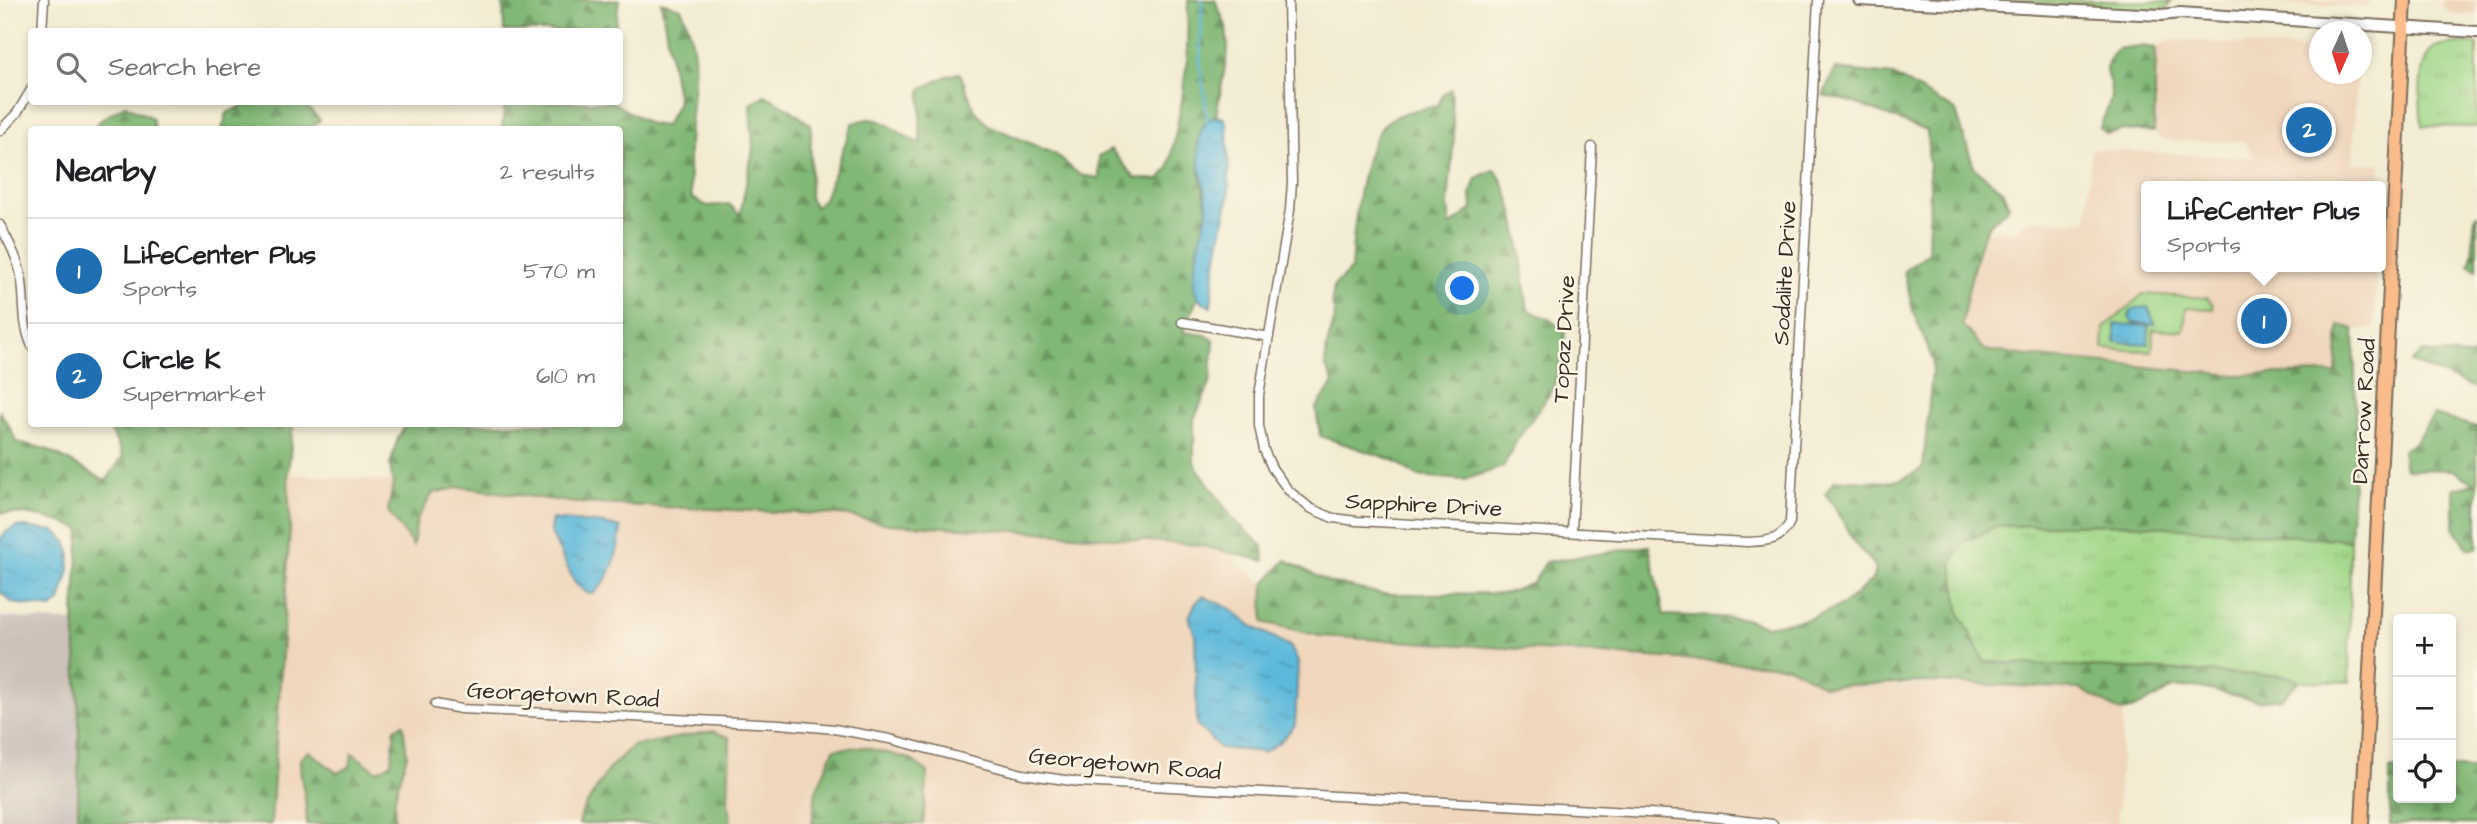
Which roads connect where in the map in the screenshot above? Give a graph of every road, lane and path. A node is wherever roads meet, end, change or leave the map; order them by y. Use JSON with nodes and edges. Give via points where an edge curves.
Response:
{"nodes":[{"id":1,"x":44,"y":0,"type":"edge"},
{"id":2,"x":1288,"y":0,"type":"edge"},
{"id":3,"x":1818,"y":0,"type":"edge"},
{"id":4,"x":1859,"y":0,"type":"edge"},
{"id":5,"x":2405,"y":0,"type":"edge"},
{"id":6,"x":2404,"y":27,"type":"junction"},
{"id":7,"x":42,"y":28,"type":"edge"},
{"id":8,"x":2477,"y":32,"type":"edge"},
{"id":9,"x":28,"y":95,"type":"edge"},
{"id":10,"x":0,"y":131,"type":"edge"},
{"id":11,"x":1592,"y":148,"type":"dead end"},
{"id":12,"x":0,"y":225,"type":"edge"},
{"id":13,"x":1182,"y":322,"type":"dead end"},
{"id":14,"x":28,"y":336,"type":"edge"},
{"id":15,"x":1269,"y":337,"type":"junction"},
{"id":16,"x":1572,"y":532,"type":"junction"},
{"id":17,"x":1772,"y":540,"type":"joint"},
{"id":18,"x":435,"y":704,"type":"dead end"},
{"id":19,"x":1773,"y":824,"type":"edge"},
{"id":20,"x":2361,"y":824,"type":"edge"}],
"edges":[{"from":1,"to":7,"type":"street"},
{"from":2,"to":15,"type":"street","name":"Sapphire Drive","via":[[1293,175]]},
{"from":3,"to":17,"type":"street","name":"Sodalite Drive","via":[[1792,502],[1788,526]]},
{"from":4,"to":6,"type":"street"},
{"from":5,"to":6,"type":"main road","name":"Darrow Road"},
{"from":6,"to":8,"type":"street"},
{"from":6,"to":20,"type":"main road","name":"Darrow Road"},
{"from":9,"to":10,"type":"street"},
{"from":11,"to":16,"type":"street","name":"Topaz Drive"},
{"from":12,"to":14,"type":"street","via":[[20,272]]},
{"from":13,"to":15,"type":"street"},
{"from":15,"to":16,"type":"street","name":"Sapphire Drive","via":[[1259,395],[1260,436],[1277,477],[1310,508],[1333,518],[1357,521]]},
{"from":16,"to":17,"type":"street","name":"Sapphire Drive"},
{"from":18,"to":19,"type":"street","name":"Georgetown Road","via":[[834,729],[1023,774],[1079,782],[1702,816]]}]}
